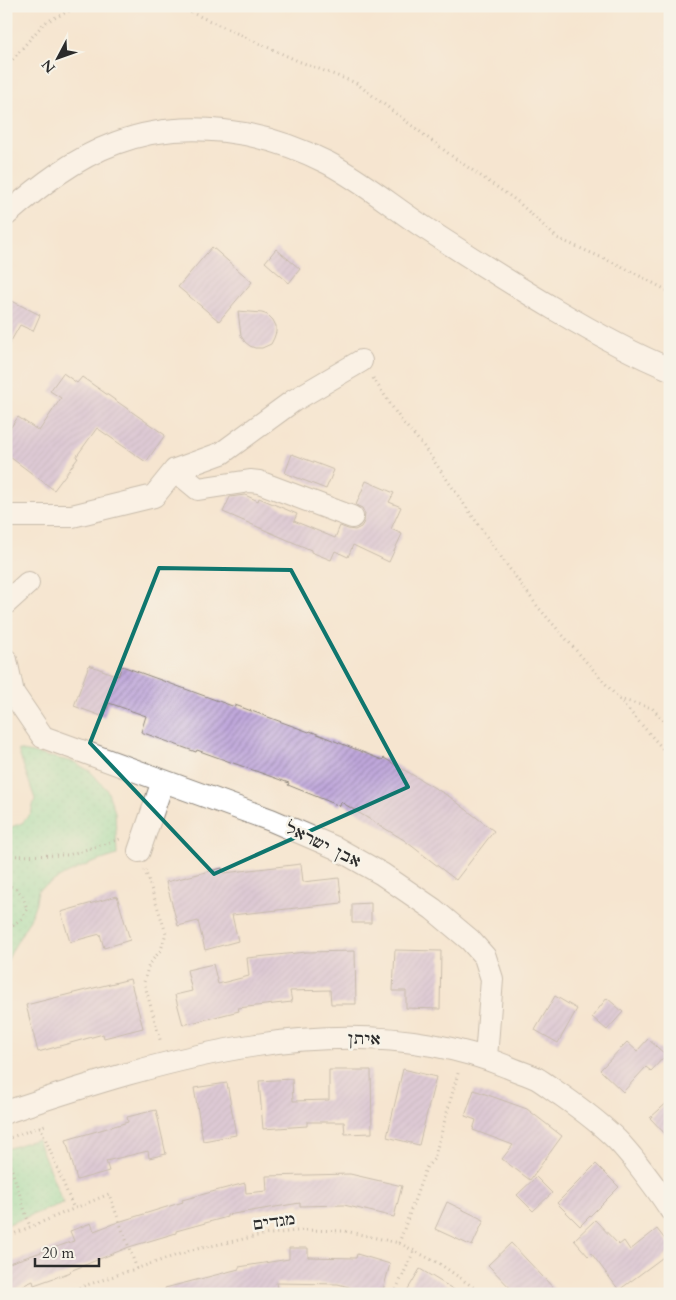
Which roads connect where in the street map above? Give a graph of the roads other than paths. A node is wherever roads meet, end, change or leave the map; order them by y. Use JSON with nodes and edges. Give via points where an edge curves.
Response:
{"nodes":[{"id":1,"x":6,"y":215,"type":"edge"},
{"id":2,"x":361,"y":362,"type":"road end"},
{"id":3,"x":670,"y":369,"type":"edge"},
{"id":4,"x":175,"y":470,"type":"junction"},
{"id":5,"x":6,"y":516,"type":"edge"},
{"id":6,"x":352,"y":517,"type":"dead end"},
{"id":7,"x":6,"y":663,"type":"edge"},
{"id":8,"x":163,"y":780,"type":"junction"},
{"id":9,"x":142,"y":842,"type":"road end"},
{"id":10,"x":486,"y":1058,"type":"junction"},
{"id":11,"x":6,"y":1112,"type":"edge"},
{"id":12,"x":670,"y":1209,"type":"edge"}],
"edges":[{"from":1,"to":3,"type":"street","via":[[41,185],[77,162],[135,136],[196,129],[262,138],[311,155],[336,168],[530,294],[608,340]]},
{"from":2,"to":4,"type":"street","via":[[293,401],[222,453]]},
{"from":4,"to":5,"type":"street","via":[[154,496],[72,516]]},
{"from":4,"to":6,"type":"street","via":[[198,489],[259,482]]},
{"from":7,"to":8,"type":"street","name":"אבן ישראל","via":[[13,693],[43,737]]},
{"from":8,"to":9,"type":"street"},
{"from":8,"to":10,"type":"street","name":"אבן ישראל","via":[[336,848],[433,909],[470,940],[485,958],[492,979]]},
{"from":10,"to":11,"type":"street","name":"איתן","via":[[442,1046],[372,1038],[309,1039],[167,1063]]},
{"from":10,"to":12,"type":"street","name":"איתן","via":[[536,1079],[583,1110],[618,1141]]}]}
